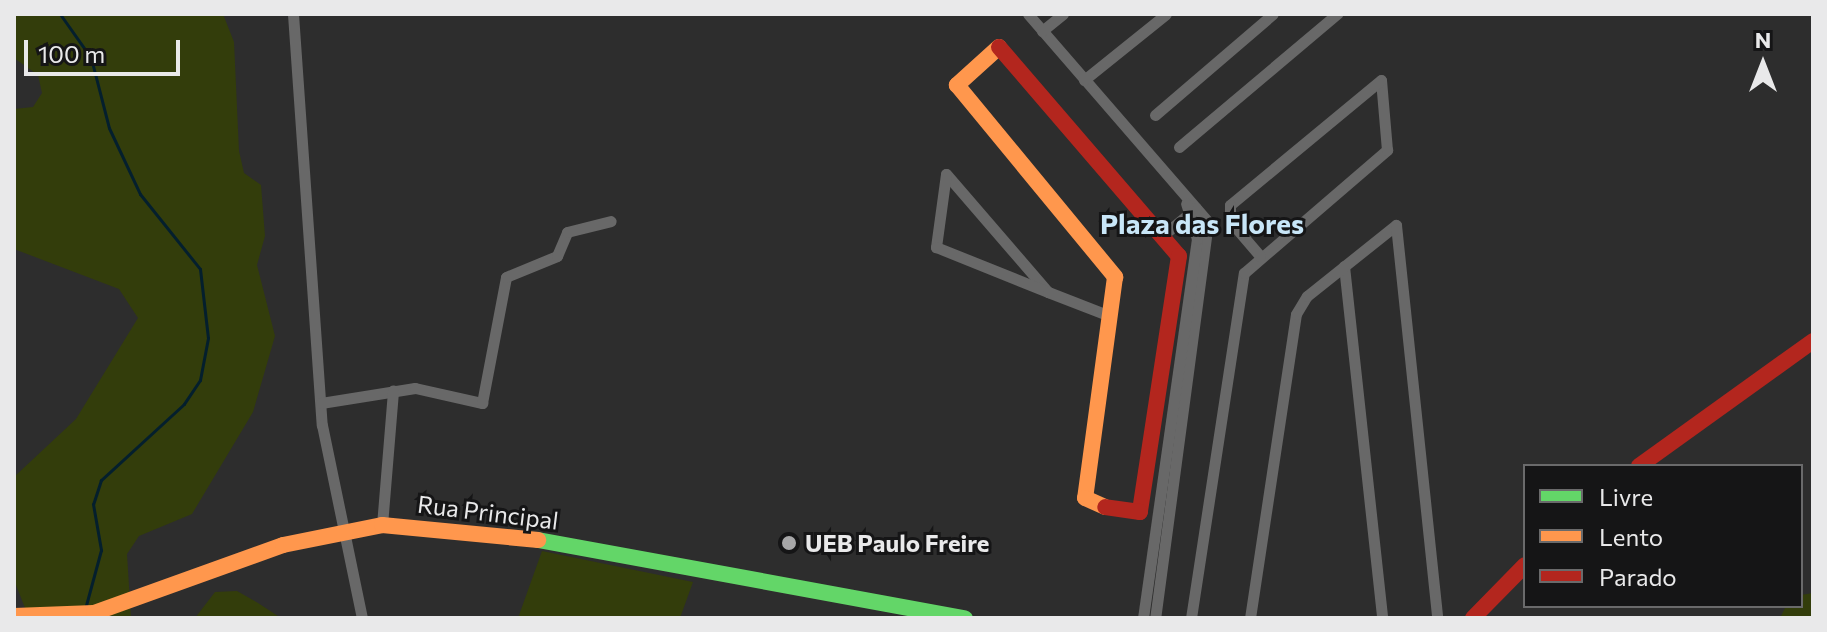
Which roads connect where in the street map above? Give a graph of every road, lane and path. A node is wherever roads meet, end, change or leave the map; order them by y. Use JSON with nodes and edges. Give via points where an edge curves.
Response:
{"nodes":[{"id":1,"x":293,"y":14,"type":"edge"},
{"id":2,"x":1028,"y":14,"type":"edge"},
{"id":3,"x":1062,"y":14,"type":"edge"},
{"id":4,"x":1166,"y":14,"type":"edge"},
{"id":5,"x":1273,"y":14,"type":"edge"},
{"id":6,"x":1337,"y":14,"type":"edge"},
{"id":7,"x":1042,"y":31,"type":"junction"},
{"id":8,"x":1084,"y":80,"type":"junction"},
{"id":9,"x":1155,"y":115,"type":"dead end"},
{"id":10,"x":1179,"y":147,"type":"dead end"},
{"id":11,"x":1194,"y":210,"type":"junction"},
{"id":12,"x":611,"y":221,"type":"dead end"},
{"id":13,"x":1162,"y":236,"type":"junction"},
{"id":14,"x":1260,"y":256,"type":"junction"},
{"id":15,"x":1344,"y":266,"type":"junction"},
{"id":16,"x":1048,"y":292,"type":"junction"},
{"id":17,"x":1110,"y":316,"type":"junction"},
{"id":18,"x":1813,"y":341,"type":"edge"},
{"id":19,"x":393,"y":390,"type":"junction"},
{"id":20,"x":321,"y":403,"type":"junction"},
{"id":21,"x":1642,"y":464,"type":"edge"},
{"id":22,"x":382,"y":525,"type":"junction"},
{"id":23,"x":343,"y":529,"type":"junction"},
{"id":24,"x":1523,"y":567,"type":"edge"},
{"id":25,"x":14,"y":616,"type":"edge"},
{"id":26,"x":362,"y":618,"type":"edge"},
{"id":27,"x":965,"y":618,"type":"edge"},
{"id":28,"x":1143,"y":618,"type":"edge"},
{"id":29,"x":1155,"y":618,"type":"edge"},
{"id":30,"x":1191,"y":618,"type":"edge"},
{"id":31,"x":1250,"y":618,"type":"edge"},
{"id":32,"x":1382,"y":618,"type":"edge"},
{"id":33,"x":1437,"y":618,"type":"edge"},
{"id":34,"x":1473,"y":618,"type":"edge"}],
"edges":[{"from":1,"to":20,"type":"street"},
{"from":2,"to":7,"type":"street"},
{"from":3,"to":7,"type":"street"},
{"from":4,"to":8,"type":"street"},
{"from":5,"to":9,"type":"street"},
{"from":6,"to":10,"type":"street"},
{"from":7,"to":8,"type":"street"},
{"from":8,"to":11,"type":"street"},
{"from":11,"to":13,"type":"street"},
{"from":11,"to":28,"type":"street","via":[[1197,239]]},
{"from":11,"to":29,"type":"street","via":[[1208,235]]},
{"from":12,"to":19,"type":"street","via":[[567,232],[557,256],[506,277],[482,403],[432,388]]},
{"from":13,"to":17,"type":"street","via":[[1180,265],[1140,512],[1090,505],[1085,498]]},
{"from":13,"to":17,"type":"street","via":[[1004,48],[957,81],[1115,277]]},
{"from":14,"to":14,"type":"street","via":[[1387,150],[1381,80],[1230,205],[1230,221]]},
{"from":14,"to":30,"type":"street","via":[[1239,288]]},
{"from":15,"to":31,"type":"street","via":[[1296,314]]},
{"from":15,"to":32,"type":"street"},
{"from":15,"to":33,"type":"street","via":[[1399,225]]},
{"from":16,"to":16,"type":"street","via":[[936,247],[946,174],[952,175]]},
{"from":16,"to":17,"type":"street"},
{"from":18,"to":21,"type":"street"},
{"from":19,"to":20,"type":"street"},
{"from":19,"to":22,"type":"street"},
{"from":20,"to":23,"type":"street"},
{"from":22,"to":23,"type":"street","name":"Rua Principal"},
{"from":22,"to":27,"type":"street","name":"Rua Principal","via":[[530,539]]},
{"from":23,"to":25,"type":"street","name":"Rua Principal","via":[[84,615]]},
{"from":23,"to":26,"type":"street"},
{"from":24,"to":34,"type":"street"}]}
